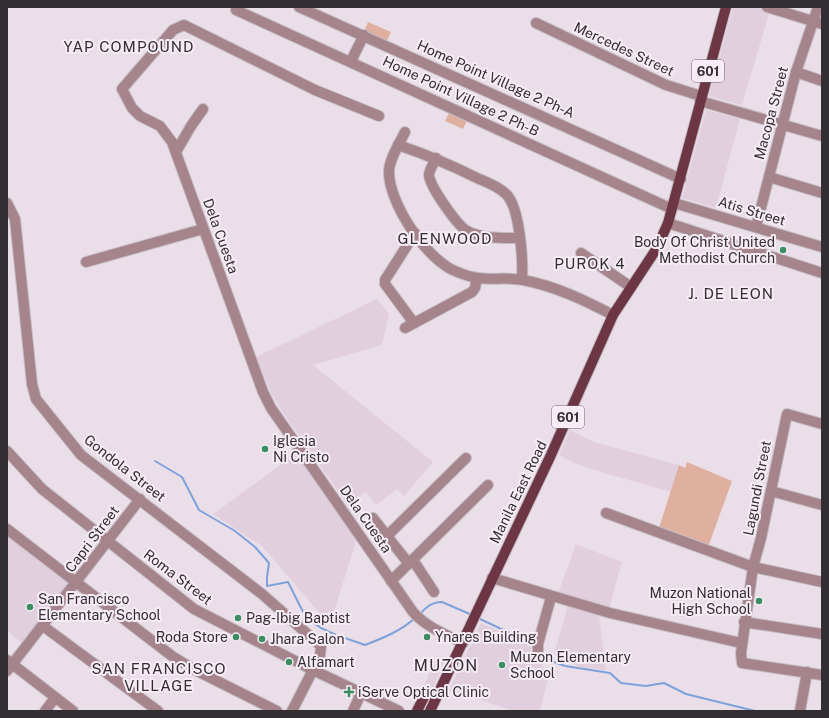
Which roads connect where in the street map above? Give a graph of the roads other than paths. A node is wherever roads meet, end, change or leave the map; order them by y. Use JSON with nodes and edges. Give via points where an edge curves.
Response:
{"nodes":[{"id":1,"x":299,"y":7,"type":"edge"},
{"id":2,"x":726,"y":7,"type":"edge"},
{"id":3,"x":767,"y":7,"type":"edge"},
{"id":4,"x":818,"y":7,"type":"edge"},
{"id":5,"x":237,"y":8,"type":"edge"},
{"id":6,"x":536,"y":23,"type":"dead end"},
{"id":7,"x":817,"y":23,"type":"edge"},
{"id":8,"x":364,"y":35,"type":"junction"},
{"id":9,"x":351,"y":61,"type":"junction"},
{"id":10,"x":796,"y":72,"type":"junction"},
{"id":11,"x":822,"y":81,"type":"edge"},
{"id":12,"x":700,"y":98,"type":"junction"},
{"id":13,"x":203,"y":110,"type":"dead end"},
{"id":14,"x":379,"y":116,"type":"dead end"},
{"id":15,"x":782,"y":124,"type":"junction"},
{"id":16,"x":406,"y":132,"type":"dead end"},
{"id":17,"x":822,"y":136,"type":"edge"},
{"id":18,"x":398,"y":145,"type":"junction"},
{"id":19,"x":176,"y":152,"type":"junction"},
{"id":20,"x":436,"y":158,"type":"junction"},
{"id":21,"x":769,"y":177,"type":"junction"},
{"id":22,"x":680,"y":179,"type":"junction"},
{"id":23,"x":822,"y":193,"type":"edge"},
{"id":24,"x":7,"y":203,"type":"edge"},
{"id":25,"x":673,"y":206,"type":"junction"},
{"id":26,"x":668,"y":223,"type":"junction"},
{"id":27,"x":756,"y":227,"type":"junction"},
{"id":28,"x":203,"y":229,"type":"junction"},
{"id":29,"x":415,"y":234,"type":"junction"},
{"id":30,"x":519,"y":238,"type":"junction"},
{"id":31,"x":822,"y":247,"type":"edge"},
{"id":32,"x":581,"y":254,"type":"dead end"},
{"id":33,"x":86,"y":262,"type":"dead end"},
{"id":34,"x":822,"y":273,"type":"edge"},
{"id":35,"x":476,"y":278,"type":"junction"},
{"id":36,"x":522,"y":279,"type":"junction"},
{"id":37,"x":631,"y":287,"type":"junction"},
{"id":38,"x":613,"y":315,"type":"junction"},
{"id":39,"x":822,"y":424,"type":"edge"},
{"id":40,"x":7,"y":451,"type":"edge"},
{"id":41,"x":466,"y":458,"type":"dead end"},
{"id":42,"x":488,"y":485,"type":"dead end"},
{"id":43,"x":771,"y":491,"type":"junction"},
{"id":44,"x":140,"y":499,"type":"junction"},
{"id":45,"x":822,"y":505,"type":"edge"},
{"id":46,"x":606,"y":513,"type":"dead end"},
{"id":47,"x":373,"y":518,"type":"dead end"},
{"id":48,"x":7,"y":529,"type":"edge"},
{"id":49,"x":387,"y":536,"type":"junction"},
{"id":50,"x":108,"y":541,"type":"junction"},
{"id":51,"x":411,"y":562,"type":"junction"},
{"id":52,"x":753,"y":567,"type":"junction"},
{"id":53,"x":492,"y":578,"type":"junction"},
{"id":54,"x":391,"y":580,"type":"junction"},
{"id":55,"x":77,"y":582,"type":"junction"},
{"id":56,"x":822,"y":582,"type":"edge"},
{"id":57,"x":434,"y":592,"type":"dead end"},
{"id":58,"x":551,"y":597,"type":"junction"},
{"id":59,"x":744,"y":622,"type":"junction"},
{"id":60,"x":43,"y":626,"type":"junction"},
{"id":61,"x":822,"y":634,"type":"edge"},
{"id":62,"x":463,"y":643,"type":"junction"},
{"id":63,"x":741,"y":643,"type":"junction"},
{"id":64,"x":538,"y":655,"type":"dead end"},
{"id":65,"x":9,"y":665,"type":"edge"},
{"id":66,"x":313,"y":670,"type":"junction"},
{"id":67,"x":808,"y":672,"type":"junction"},
{"id":68,"x":822,"y":675,"type":"edge"},
{"id":69,"x":361,"y":693,"type":"junction"},
{"id":70,"x":438,"y":695,"type":"junction"},
{"id":71,"x":55,"y":698,"type":"junction"},
{"id":72,"x":44,"y":711,"type":"edge"},
{"id":73,"x":73,"y":711,"type":"edge"},
{"id":74,"x":158,"y":711,"type":"edge"},
{"id":75,"x":278,"y":711,"type":"edge"},
{"id":76,"x":292,"y":711,"type":"edge"},
{"id":77,"x":353,"y":711,"type":"edge"},
{"id":78,"x":399,"y":711,"type":"edge"},
{"id":79,"x":417,"y":711,"type":"edge"},
{"id":80,"x":430,"y":711,"type":"edge"},
{"id":81,"x":800,"y":711,"type":"edge"}],
"edges":[{"from":1,"to":8,"type":"street","name":"Home Point Village 2 Ph-A"},
{"from":2,"to":12,"type":"main road","number":"601"},
{"from":3,"to":7,"type":"street"},
{"from":4,"to":7,"type":"street","name":"Macopa Street"},
{"from":5,"to":9,"type":"street","name":"Home Point Village 2 Ph-B"},
{"from":6,"to":12,"type":"street","name":"Mercedes Street","via":[[666,85]]},
{"from":7,"to":10,"type":"street","name":"Macopa Street"},
{"from":8,"to":9,"type":"street"},
{"from":8,"to":22,"type":"street","name":"Home Point Village 2 Ph-A"},
{"from":9,"to":25,"type":"street","name":"Home Point Village 2 Ph-B"},
{"from":10,"to":11,"type":"street"},
{"from":10,"to":15,"type":"street","name":"Macopa Street"},
{"from":12,"to":15,"type":"street","name":"Mercedes Street"},
{"from":12,"to":22,"type":"main road","number":"601"},
{"from":13,"to":19,"type":"street"},
{"from":14,"to":19,"type":"street","name":"Dela Cuesta","via":[[315,90],[184,25],[173,30],[122,89],[132,108],[165,132]]},
{"from":15,"to":17,"type":"street","name":"Mercedes Street"},
{"from":15,"to":21,"type":"street","name":"Macopa Street"},
{"from":16,"to":18,"type":"street"},
{"from":18,"to":20,"type":"street"},
{"from":18,"to":29,"type":"street","via":[[388,170],[390,183],[397,202]]},
{"from":19,"to":28,"type":"street","name":"Dela Cuesta"},
{"from":20,"to":30,"type":"street","via":[[506,194],[517,217]]},
{"from":20,"to":30,"type":"street","via":[[429,174],[431,183],[458,223],[474,234]]},
{"from":21,"to":23,"type":"street"},
{"from":21,"to":27,"type":"street","name":"Macopa Street"},
{"from":22,"to":25,"type":"main road","number":"601"},
{"from":24,"to":44,"type":"street","name":"Gondola Street","via":[[15,218],[32,384],[36,399],[82,456]]},
{"from":25,"to":26,"type":"main road","number":"601"},
{"from":25,"to":27,"type":"street","name":"Atis Street"},
{"from":26,"to":34,"type":"street"},
{"from":26,"to":37,"type":"main road","name":"Manila East Road","number":"601","via":[[657,248]]},
{"from":27,"to":31,"type":"street","name":"Atis Street"},
{"from":28,"to":33,"type":"street"},
{"from":28,"to":54,"type":"street","name":"Dela Cuesta","via":[[254,370],[271,408]]},
{"from":29,"to":35,"type":"street","via":[[440,263]]},
{"from":29,"to":35,"type":"street","via":[[385,280],[409,325],[472,292]]},
{"from":30,"to":36,"type":"street","via":[[523,259]]},
{"from":32,"to":37,"type":"street"},
{"from":35,"to":36,"type":"street"},
{"from":36,"to":38,"type":"street","via":[[552,287]]},
{"from":37,"to":38,"type":"main road","name":"Manila East Road","number":"601"},
{"from":38,"to":53,"type":"main road","name":"Manila East Road","number":"601","via":[[556,444]]},
{"from":39,"to":43,"type":"street","name":"Lagundi Street","via":[[787,414]]},
{"from":40,"to":50,"type":"street","name":"Roma Street","via":[[42,489]]},
{"from":41,"to":49,"type":"street"},
{"from":42,"to":51,"type":"street"},
{"from":43,"to":45,"type":"street"},
{"from":43,"to":52,"type":"street","name":"Lagundi Street","via":[[762,538]]},
{"from":44,"to":50,"type":"street","name":"Capri Street"},
{"from":44,"to":66,"type":"street","name":"Gondola Street","via":[[262,594],[316,640],[321,646],[320,656]]},
{"from":46,"to":52,"type":"street"},
{"from":47,"to":49,"type":"street"},
{"from":48,"to":55,"type":"street"},
{"from":49,"to":51,"type":"street"},
{"from":50,"to":55,"type":"street","name":"Capri Street"},
{"from":50,"to":66,"type":"street","name":"Roma Street","via":[[194,609]]},
{"from":51,"to":54,"type":"street"},
{"from":51,"to":57,"type":"street"},
{"from":52,"to":56,"type":"street"},
{"from":52,"to":59,"type":"street","name":"Lagundi Street"},
{"from":53,"to":58,"type":"street"},
{"from":53,"to":62,"type":"main road","name":"Manila East Road","number":"601"},
{"from":54,"to":62,"type":"street","name":"Dela Cuesta","via":[[416,615]]},
{"from":55,"to":60,"type":"street","name":"Capri Street"},
{"from":55,"to":75,"type":"street","via":[[193,670]]},
{"from":58,"to":63,"type":"street"},
{"from":58,"to":64,"type":"street","via":[[538,644]]},
{"from":59,"to":61,"type":"street"},
{"from":59,"to":63,"type":"street","name":"Lagundi Street"},
{"from":60,"to":65,"type":"street","name":"Capri Street"},
{"from":60,"to":74,"type":"street"},
{"from":62,"to":70,"type":"main road","name":"Manila East Road","number":"601"},
{"from":63,"to":67,"type":"street","name":"Lagundi Street","via":[[742,663]]},
{"from":65,"to":71,"type":"street"},
{"from":66,"to":69,"type":"street","name":"Roma Street"},
{"from":66,"to":76,"type":"street","name":"Gondola Street"},
{"from":67,"to":68,"type":"street"},
{"from":67,"to":81,"type":"street"},
{"from":69,"to":77,"type":"street"},
{"from":69,"to":78,"type":"street","name":"Roma Street"},
{"from":70,"to":79,"type":"main road","via":[[426,692]]},
{"from":70,"to":80,"type":"main road","name":"Manila East Road","number":"601"},
{"from":71,"to":72,"type":"street"},
{"from":71,"to":73,"type":"street"}]}
